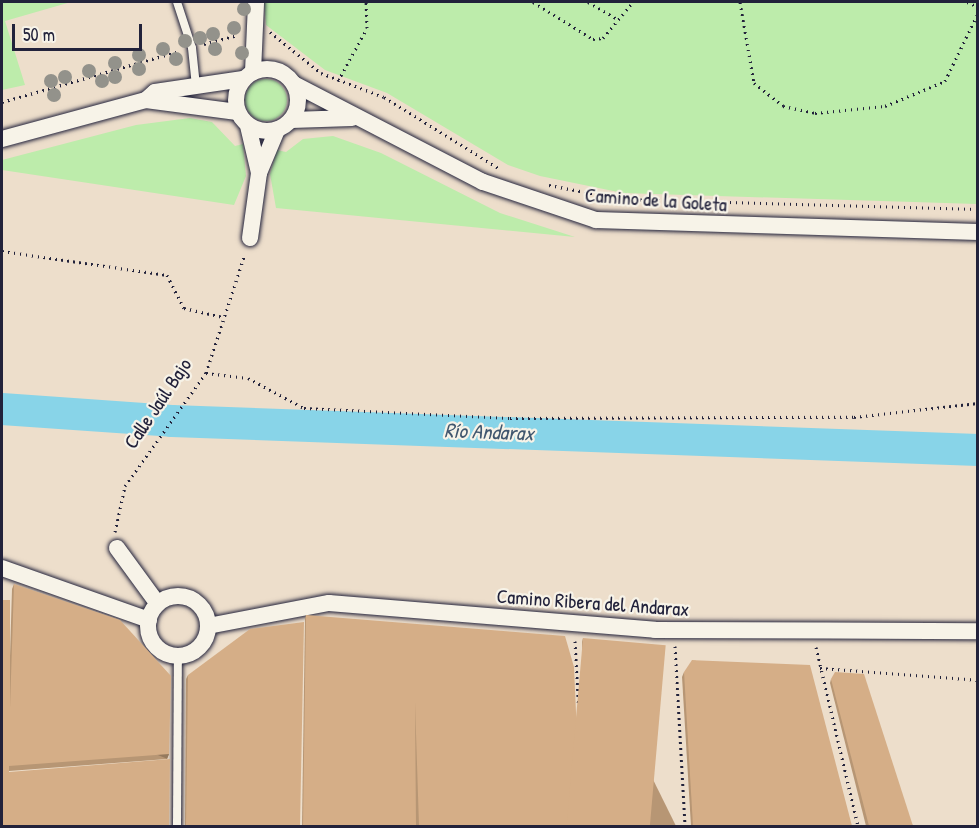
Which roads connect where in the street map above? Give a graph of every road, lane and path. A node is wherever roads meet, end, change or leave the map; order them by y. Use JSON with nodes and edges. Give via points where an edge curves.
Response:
{"nodes":[{"id":1,"x":177,"y":2,"type":"edge"},
{"id":2,"x":255,"y":2,"type":"edge"},
{"id":3,"x":366,"y":2,"type":"edge"},
{"id":4,"x":533,"y":2,"type":"edge"},
{"id":5,"x":588,"y":2,"type":"edge"},
{"id":6,"x":633,"y":2,"type":"edge"},
{"id":7,"x":740,"y":2,"type":"edge"},
{"id":8,"x":967,"y":2,"type":"edge"},
{"id":9,"x":978,"y":7,"type":"edge"},
{"id":10,"x":978,"y":13,"type":"edge"},
{"id":11,"x":617,"y":20,"type":"junction"},
{"id":12,"x":257,"y":31,"type":"junction"},
{"id":13,"x":192,"y":48,"type":"junction"},
{"id":14,"x":274,"y":69,"type":"junction"},
{"id":15,"x":248,"y":76,"type":"junction"},
{"id":16,"x":338,"y":81,"type":"junction"},
{"id":17,"x":196,"y":84,"type":"junction"},
{"id":18,"x":294,"y":84,"type":"junction"},
{"id":19,"x":146,"y":100,"type":"junction"},
{"id":20,"x":2,"y":102,"type":"edge"},
{"id":21,"x":237,"y":112,"type":"junction"},
{"id":22,"x":352,"y":118,"type":"junction"},
{"id":23,"x":291,"y":120,"type":"junction"},
{"id":24,"x":248,"y":126,"type":"junction"},
{"id":25,"x":277,"y":130,"type":"junction"},
{"id":26,"x":2,"y":139,"type":"edge"},
{"id":27,"x":510,"y":172,"type":"dead end"},
{"id":28,"x":259,"y":173,"type":"junction"},
{"id":29,"x":545,"y":183,"type":"dead end"},
{"id":30,"x":978,"y":209,"type":"edge"},
{"id":31,"x":978,"y":232,"type":"edge"},
{"id":32,"x":250,"y":238,"type":"joint"},
{"id":33,"x":2,"y":251,"type":"edge"},
{"id":34,"x":224,"y":317,"type":"junction"},
{"id":35,"x":206,"y":373,"type":"junction"},
{"id":36,"x":978,"y":403,"type":"edge"},
{"id":37,"x":117,"y":548,"type":"joint"},
{"id":38,"x":2,"y":568,"type":"edge"},
{"id":39,"x":158,"y":604,"type":"junction"},
{"id":40,"x":148,"y":620,"type":"junction"},
{"id":41,"x":573,"y":624,"type":"junction"},
{"id":42,"x":208,"y":626,"type":"junction"},
{"id":43,"x":675,"y":630,"type":"junction"},
{"id":44,"x":812,"y":631,"type":"junction"},
{"id":45,"x":978,"y":631,"type":"edge"},
{"id":46,"x":178,"y":656,"type":"junction"},
{"id":47,"x":820,"y":668,"type":"junction"},
{"id":48,"x":978,"y":680,"type":"edge"},
{"id":49,"x":177,"y":826,"type":"edge"},
{"id":50,"x":585,"y":826,"type":"edge"},
{"id":51,"x":685,"y":826,"type":"edge"},
{"id":52,"x":858,"y":826,"type":"edge"}],
"edges":[{"from":1,"to":13,"type":"lane"},
{"from":2,"to":12,"type":"street"},
{"from":3,"to":16,"type":"path","via":[[367,28]]},
{"from":4,"to":11,"type":"path","via":[[580,31],[603,38]]},
{"from":5,"to":11,"type":"path"},
{"from":6,"to":11,"type":"path"},
{"from":7,"to":10,"type":"path","via":[[754,83],[783,106],[815,113],[863,111],[927,92],[954,70]]},
{"from":8,"to":9,"type":"path"},
{"from":12,"to":13,"type":"path"},
{"from":12,"to":14,"type":"street"},
{"from":12,"to":15,"type":"street"},
{"from":12,"to":16,"type":"path"},
{"from":13,"to":17,"type":"lane"},
{"from":13,"to":20,"type":"path"},
{"from":14,"to":15,"type":"street"},
{"from":14,"to":18,"type":"street"},
{"from":15,"to":17,"type":"street"},
{"from":15,"to":21,"type":"street","via":[[235,101]]},
{"from":16,"to":27,"type":"path","via":[[384,97]]},
{"from":17,"to":19,"type":"street","via":[[155,92]]},
{"from":18,"to":22,"type":"street","name":"Camino de la Goleta"},
{"from":18,"to":23,"type":"street","via":[[297,109]]},
{"from":19,"to":21,"type":"street"},
{"from":19,"to":26,"type":"street"},
{"from":21,"to":24,"type":"street"},
{"from":22,"to":23,"type":"street","name":"Camino de la Goleta"},
{"from":22,"to":31,"type":"street","name":"Camino de la Goleta","via":[[523,199],[596,220]]},
{"from":23,"to":25,"type":"street"},
{"from":24,"to":25,"type":"street"},
{"from":24,"to":28,"type":"street"},
{"from":25,"to":28,"type":"street"},
{"from":28,"to":32,"type":"street"},
{"from":29,"to":30,"type":"path","via":[[622,199]]},
{"from":32,"to":34,"type":"path","name":"Calle Jaúl Bajo"},
{"from":33,"to":34,"type":"path","via":[[167,274],[184,308]]},
{"from":34,"to":35,"type":"path","name":"Calle Jaúl Bajo"},
{"from":35,"to":36,"type":"path","via":[[248,378],[304,408],[510,418],[854,417]]},
{"from":35,"to":37,"type":"path","name":"Calle Jaúl Bajo","via":[[125,486],[114,521]]},
{"from":37,"to":39,"type":"street"},
{"from":38,"to":40,"type":"street"},
{"from":39,"to":40,"type":"street"},
{"from":39,"to":42,"type":"street","via":[[186,597],[202,608]]},
{"from":40,"to":46,"type":"street","via":[[154,645]]},
{"from":41,"to":42,"type":"street","name":"Camino Ribera del Andarax","via":[[328,603]]},
{"from":41,"to":43,"type":"street","name":"Camino Ribera del Andarax"},
{"from":41,"to":50,"type":"path"},
{"from":42,"to":46,"type":"street","via":[[202,644]]},
{"from":43,"to":44,"type":"street","name":"Camino Ribera del Andarax"},
{"from":43,"to":51,"type":"path"},
{"from":44,"to":45,"type":"street","name":"Camino Ribera del Andarax"},
{"from":44,"to":47,"type":"path"},
{"from":46,"to":49,"type":"lane"},
{"from":47,"to":48,"type":"path"},
{"from":47,"to":52,"type":"path"}]}
